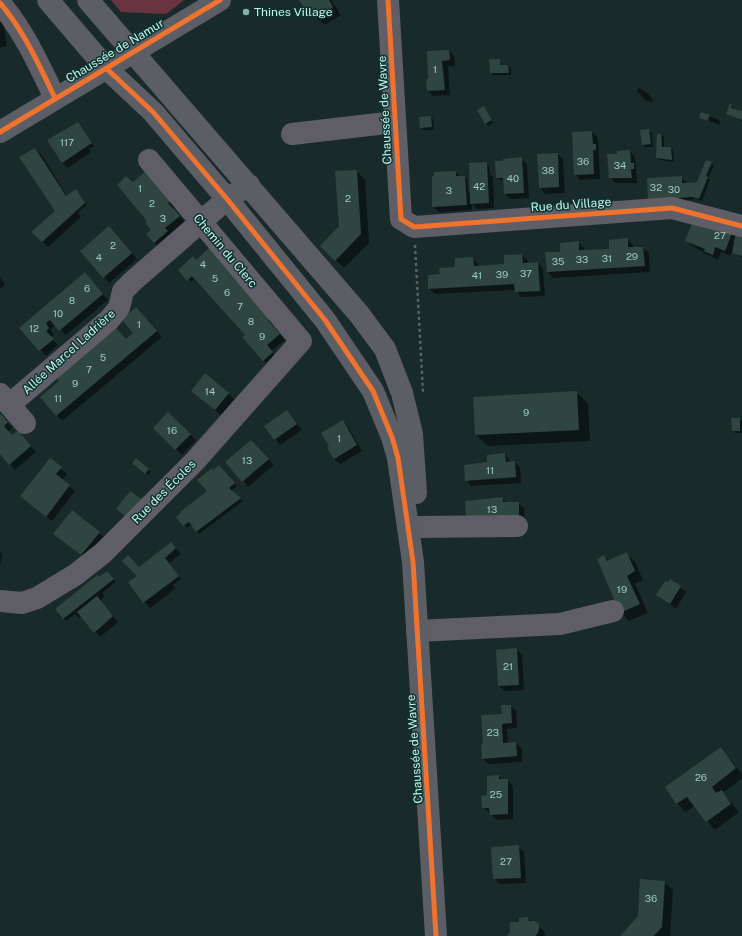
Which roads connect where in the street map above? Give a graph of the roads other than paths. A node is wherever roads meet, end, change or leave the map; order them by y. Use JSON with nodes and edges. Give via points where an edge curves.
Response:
{"nodes":[{"id":1,"x":48,"y":0,"type":"edge"},
{"id":2,"x":88,"y":0,"type":"edge"},
{"id":3,"x":220,"y":0,"type":"edge"},
{"id":4,"x":388,"y":0,"type":"edge"},
{"id":5,"x":0,"y":3,"type":"edge"},
{"id":6,"x":134,"y":53,"type":"junction"},
{"id":7,"x":107,"y":69,"type":"junction"},
{"id":8,"x":55,"y":98,"type":"junction"},
{"id":9,"x":395,"y":122,"type":"junction"},
{"id":10,"x":0,"y":132,"type":"edge"},
{"id":11,"x":292,"y":134,"type":"dead end"},
{"id":12,"x":149,"y":160,"type":"dead end"},
{"id":13,"x":249,"y":185,"type":"junction"},
{"id":14,"x":228,"y":199,"type":"junction"},
{"id":15,"x":200,"y":223,"type":"junction"},
{"id":16,"x":408,"y":223,"type":"joint"},
{"id":17,"x":742,"y":226,"type":"edge"},
{"id":18,"x":301,"y":341,"type":"joint"},
{"id":19,"x":5,"y":399,"type":"edge"},
{"id":20,"x":25,"y":423,"type":"dead end"},
{"id":21,"x":402,"y":436,"type":"junction"},
{"id":22,"x":517,"y":526,"type":"dead end"},
{"id":23,"x":419,"y":527,"type":"junction"},
{"id":24,"x":413,"y":562,"type":"junction"},
{"id":25,"x":0,"y":601,"type":"edge"},
{"id":26,"x":613,"y":611,"type":"dead end"},
{"id":27,"x":417,"y":631,"type":"junction"},
{"id":28,"x":436,"y":936,"type":"edge"}],
"edges":[{"from":1,"to":7,"type":"main road"},
{"from":2,"to":6,"type":"main road"},
{"from":3,"to":6,"type":"main road","name":"Chaussée de Namur"},
{"from":4,"to":9,"type":"street","name":"Chaussée de Wavre"},
{"from":5,"to":8,"type":"street","via":[[10,14],[29,46]]},
{"from":6,"to":7,"type":"main road","name":"Chaussée de Namur"},
{"from":6,"to":13,"type":"main road"},
{"from":7,"to":8,"type":"main road","name":"Chaussée de Namur"},
{"from":7,"to":14,"type":"main road","via":[[153,112]]},
{"from":8,"to":10,"type":"main road","name":"Chaussée de Namur"},
{"from":9,"to":11,"type":"street"},
{"from":9,"to":16,"type":"street","name":"Chaussée de Wavre"},
{"from":12,"to":15,"type":"street","name":"Chemin du Clerc"},
{"from":13,"to":14,"type":"street","name":"Allée Marcel Ladrière"},
{"from":13,"to":21,"type":"main road","via":[[359,314],[385,349],[402,393]]},
{"from":14,"to":15,"type":"street","name":"Allée Marcel Ladrière"},
{"from":14,"to":21,"type":"main road","via":[[325,320]]},
{"from":15,"to":18,"type":"street","name":"Chemin du Clerc"},
{"from":15,"to":19,"type":"street","name":"Allée Marcel Ladrière","via":[[123,291],[119,308],[109,320]]},
{"from":16,"to":17,"type":"street","name":"Rue du Village","via":[[672,208]]},
{"from":18,"to":25,"type":"street","name":"Rue des Écoles","via":[[195,461],[103,552],[38,598],[22,603]]},
{"from":19,"to":20,"type":"street","name":"Allée Marcel Ladrière"},
{"from":21,"to":23,"type":"main road"},
{"from":21,"to":24,"type":"main road","via":[[398,458]]},
{"from":22,"to":23,"type":"street"},
{"from":23,"to":24,"type":"main road"},
{"from":24,"to":27,"type":"main road","name":"Chaussée de Wavre"},
{"from":26,"to":27,"type":"street","via":[[560,624]]},
{"from":27,"to":28,"type":"main road","name":"Chaussée de Wavre"}]}
